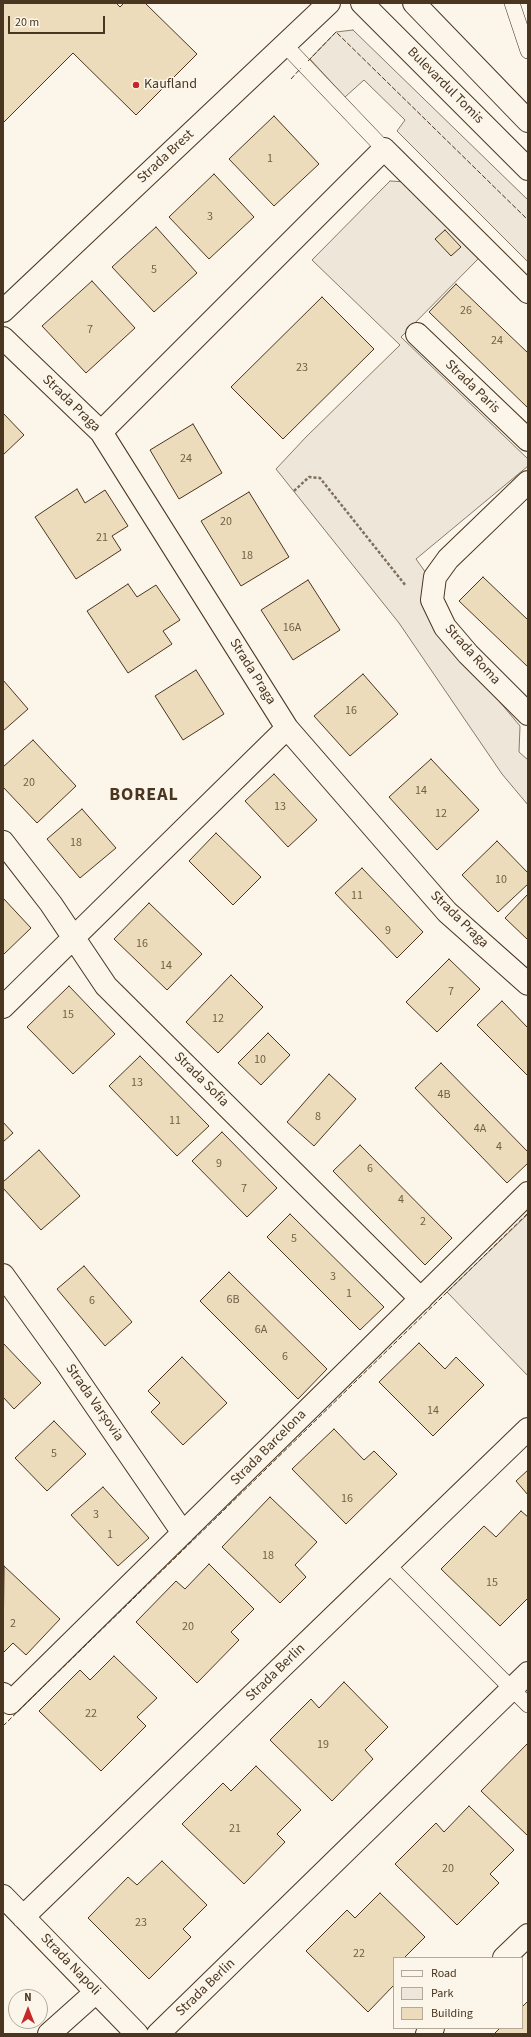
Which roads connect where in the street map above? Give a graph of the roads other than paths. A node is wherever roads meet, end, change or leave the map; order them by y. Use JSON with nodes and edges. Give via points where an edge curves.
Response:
{"nodes":[{"id":1,"x":329,"y":3,"type":"edge"},
{"id":2,"x":362,"y":3,"type":"edge"},
{"id":3,"x":414,"y":3,"type":"edge"},
{"id":4,"x":512,"y":3,"type":"edge"},
{"id":5,"x":285,"y":45,"type":"junction"},
{"id":6,"x":528,"y":51,"type":"edge"},
{"id":7,"x":528,"y":121,"type":"edge"},
{"id":8,"x":384,"y":149,"type":"junction"},
{"id":9,"x":528,"y":169,"type":"edge"},
{"id":10,"x":528,"y":292,"type":"edge"},
{"id":11,"x":3,"y":311,"type":"edge"},
{"id":12,"x":417,"y":334,"type":"dead end"},
{"id":13,"x":3,"y":338,"type":"edge"},
{"id":14,"x":101,"y":432,"type":"junction"},
{"id":15,"x":528,"y":440,"type":"edge"},
{"id":16,"x":528,"y":482,"type":"edge"},
{"id":17,"x":528,"y":714,"type":"edge"},
{"id":18,"x":287,"y":728,"type":"junction"},
{"id":19,"x":3,"y":842,"type":"edge"},
{"id":20,"x":73,"y":938,"type":"junction"},
{"id":21,"x":528,"y":984,"type":"edge"},
{"id":22,"x":3,"y":1007,"type":"edge"},
{"id":23,"x":528,"y":1193,"type":"edge"},
{"id":24,"x":3,"y":1276,"type":"edge"},
{"id":25,"x":421,"y":1299,"type":"junction"},
{"id":26,"x":528,"y":1429,"type":"edge"},
{"id":27,"x":184,"y":1532,"type":"junction"},
{"id":28,"x":388,"y":1565,"type":"junction"},
{"id":29,"x":528,"y":1674,"type":"edge"},
{"id":30,"x":512,"y":1689,"type":"junction"},
{"id":31,"x":7,"y":1698,"type":"edge"},
{"id":32,"x":528,"y":1705,"type":"edge"},
{"id":33,"x":3,"y":1896,"type":"edge"},
{"id":34,"x":23,"y":1917,"type":"junction"},
{"id":35,"x":528,"y":1935,"type":"edge"},
{"id":36,"x":505,"y":1957,"type":"edge"},
{"id":37,"x":96,"y":1992,"type":"junction"},
{"id":38,"x":49,"y":2034,"type":"edge"},
{"id":39,"x":137,"y":2034,"type":"edge"},
{"id":40,"x":158,"y":2034,"type":"edge"}],
"edges":[{"from":1,"to":5,"type":"street","name":"Strada Brest"},
{"from":2,"to":9,"type":"street","name":"Bulevardul Tomis"},
{"from":3,"to":7,"type":"street"},
{"from":4,"to":6,"type":"lane"},
{"from":5,"to":8,"type":"lane"},
{"from":5,"to":11,"type":"street","name":"Strada Brest"},
{"from":8,"to":10,"type":"street"},
{"from":8,"to":14,"type":"street"},
{"from":12,"to":15,"type":"street","name":"Strada Paris"},
{"from":13,"to":14,"type":"street","name":"Strada Praga"},
{"from":14,"to":18,"type":"street","name":"Strada Praga"},
{"from":16,"to":17,"type":"street","name":"Strada Roma","via":[[448,559],[435,577],[432,600],[445,627]]},
{"from":18,"to":20,"type":"street"},
{"from":18,"to":21,"type":"street","name":"Strada Praga","via":[[447,912]]},
{"from":19,"to":20,"type":"street","name":"Strada Sofia","via":[[51,904]]},
{"from":20,"to":22,"type":"street"},
{"from":20,"to":25,"type":"street","name":"Strada Sofia","via":[[106,986]]},
{"from":23,"to":25,"type":"street","name":"Strada Barcelona"},
{"from":24,"to":27,"type":"street","name":"Strada Varșovia"},
{"from":25,"to":27,"type":"street","name":"Strada Barcelona"},
{"from":26,"to":28,"type":"street","name":"Strada Berlin"},
{"from":27,"to":31,"type":"street","name":"Strada Barcelona"},
{"from":28,"to":30,"type":"lane"},
{"from":28,"to":34,"type":"street","name":"Strada Berlin"},
{"from":29,"to":30,"type":"street","name":"Strada Berlin"},
{"from":30,"to":32,"type":"lane"},
{"from":30,"to":40,"type":"street","name":"Strada Berlin"},
{"from":33,"to":34,"type":"street","name":"Strada Napoli"},
{"from":34,"to":37,"type":"street","name":"Strada Napoli"},
{"from":35,"to":36,"type":"street"},
{"from":37,"to":38,"type":"street"},
{"from":37,"to":39,"type":"street","name":"Strada Napoli"}]}
